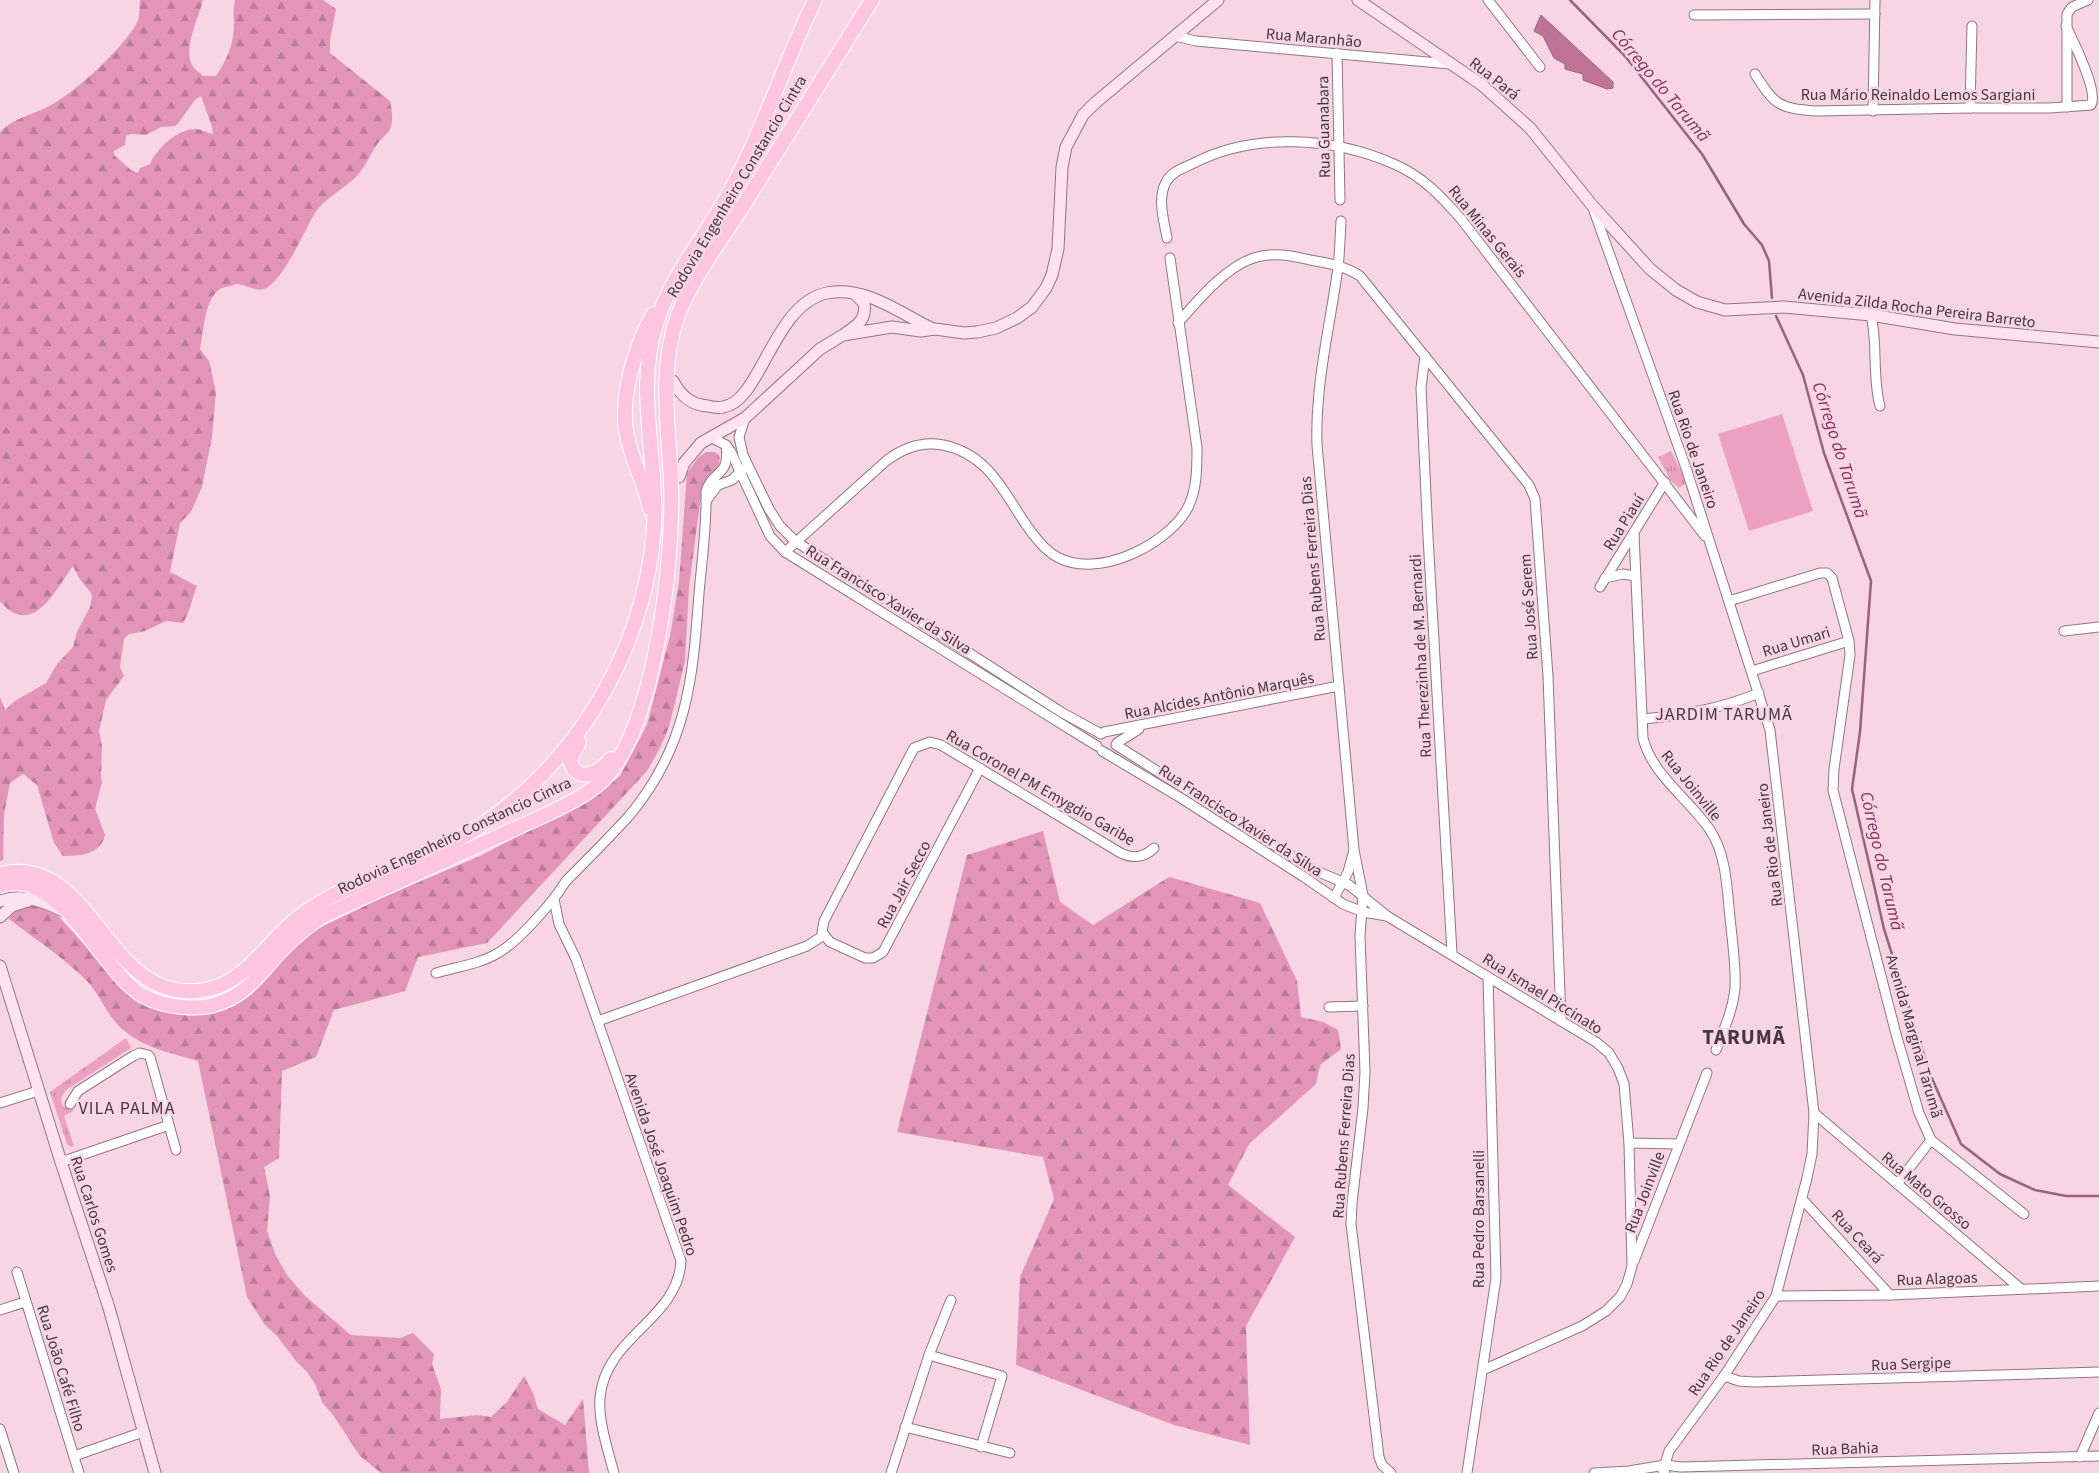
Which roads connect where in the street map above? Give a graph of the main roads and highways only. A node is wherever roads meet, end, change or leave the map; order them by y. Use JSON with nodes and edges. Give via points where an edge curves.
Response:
{"nodes":[{"id":1,"x":815,"y":0,"type":"edge"},
{"id":2,"x":824,"y":0,"type":"edge"},
{"id":3,"x":862,"y":0,"type":"edge"},
{"id":4,"x":872,"y":0,"type":"edge"},
{"id":5,"x":1218,"y":0,"type":"edge"},
{"id":6,"x":1358,"y":0,"type":"edge"},
{"id":7,"x":762,"y":174,"type":"junction"},
{"id":8,"x":746,"y":202,"type":"junction"},
{"id":9,"x":1591,"y":204,"type":"joint"},
{"id":10,"x":668,"y":294,"type":"junction"},
{"id":11,"x":855,"y":294,"type":"junction"},
{"id":12,"x":935,"y":329,"type":"junction"},
{"id":13,"x":843,"y":335,"type":"junction"},
{"id":14,"x":2099,"y":342,"type":"edge"},
{"id":15,"x":673,"y":381,"type":"junction"},
{"id":16,"x":646,"y":394,"type":"junction"},
{"id":17,"x":679,"y":477,"type":"junction"},
{"id":18,"x":654,"y":526,"type":"junction"},
{"id":19,"x":664,"y":603,"type":"junction"},
{"id":20,"x":0,"y":874,"type":"edge"},
{"id":21,"x":0,"y":886,"type":"edge"},
{"id":22,"x":34,"y":899,"type":"junction"},
{"id":23,"x":0,"y":901,"type":"edge"},
{"id":24,"x":71,"y":915,"type":"junction"},
{"id":25,"x":0,"y":917,"type":"edge"},
{"id":26,"x":0,"y":966,"type":"edge"},
{"id":27,"x":155,"y":1473,"type":"edge"}],
"edges":[{"from":1,"to":10,"type":"main road","name":"Rodovia Engenheiro Constancio Cintra","via":[[743,168]]},
{"from":2,"to":16,"type":"main road","via":[[804,38],[757,156],[737,194],[676,290],[661,331]]},
{"from":3,"to":7,"type":"main road","via":[[772,148]]},
{"from":4,"to":7,"type":"main road","name":"Rodovia Engenheiro Constancio Cintra"},
{"from":5,"to":12,"type":"main road","via":[[1095,103],[1075,128],[1066,147],[1062,167],[1056,261],[1046,288],[1032,307],[996,328],[964,333]]},
{"from":6,"to":9,"type":"main road","name":"Rua Pará","via":[[1482,85],[1530,128]]},
{"from":7,"to":8,"type":"main road","name":"Rodovia Engenheiro Constancio Cintra"},
{"from":8,"to":15,"type":"main road","via":[[687,309],[678,338]]},
{"from":8,"to":19,"type":"main road","name":"Rodovia Engenheiro Constancio Cintra","via":[[686,298],[668,353],[666,395],[672,532]]},
{"from":9,"to":14,"type":"main road","name":"Avenida Zilda Rocha Pereira Barreto","via":[[1650,269],[1676,290],[1697,302],[1725,310],[1784,307],[1871,315],[1955,329]]},
{"from":10,"to":16,"type":"main road","name":"Rodovia Engenheiro Constancio Cintra","via":[[652,338]]},
{"from":10,"to":18,"type":"main road","via":[[654,313],[635,355],[625,421]]},
{"from":11,"to":12,"type":"main road","via":[[872,298]]},
{"from":11,"to":13,"type":"main road","via":[[864,303],[864,315],[862,321]]},
{"from":11,"to":15,"type":"main road","via":[[827,293],[799,308],[788,320],[742,396],[732,404],[724,407],[691,402],[679,393]]},
{"from":12,"to":13,"type":"main road","via":[[922,331],[892,327]]},
{"from":13,"to":17,"type":"main road","via":[[820,349],[745,418],[710,437],[694,450]]},
{"from":15,"to":17,"type":"main road"},
{"from":16,"to":18,"type":"main road","name":"Rodovia Engenheiro Constancio Cintra"},
{"from":17,"to":19,"type":"main road","via":[[676,564]]},
{"from":18,"to":19,"type":"main road","via":[[657,551],[642,624],[615,686],[570,758],[571,767],[579,774],[599,771],[613,758],[632,717]]},
{"from":18,"to":20,"type":"main road","name":"Rodovia Engenheiro Constancio Cintra","via":[[642,599],[628,642],[591,713],[548,768],[501,811],[451,843],[313,907],[284,930],[249,968],[229,982],[192,991],[160,986],[131,966],[73,898],[56,883],[28,872]]},
{"from":19,"to":24,"type":"main road","name":"Rodovia Engenheiro Constancio Cintra","via":[[636,724],[629,741],[603,780],[552,812],[324,915],[295,937],[258,978],[234,997],[216,1005],[196,1008],[171,1006],[142,996],[122,979]]},
{"from":21,"to":24,"type":"main road","name":"Rodovia Engenheiro Constancio Cintra","via":[[20,883],[37,888],[48,893]]},
{"from":22,"to":23,"type":"main road"},
{"from":22,"to":24,"type":"main road"},
{"from":22,"to":25,"type":"main road","via":[[12,906]]},
{"from":26,"to":27,"type":"main road","name":"Rua Carlos Gomes","via":[[109,1308]]}]}
